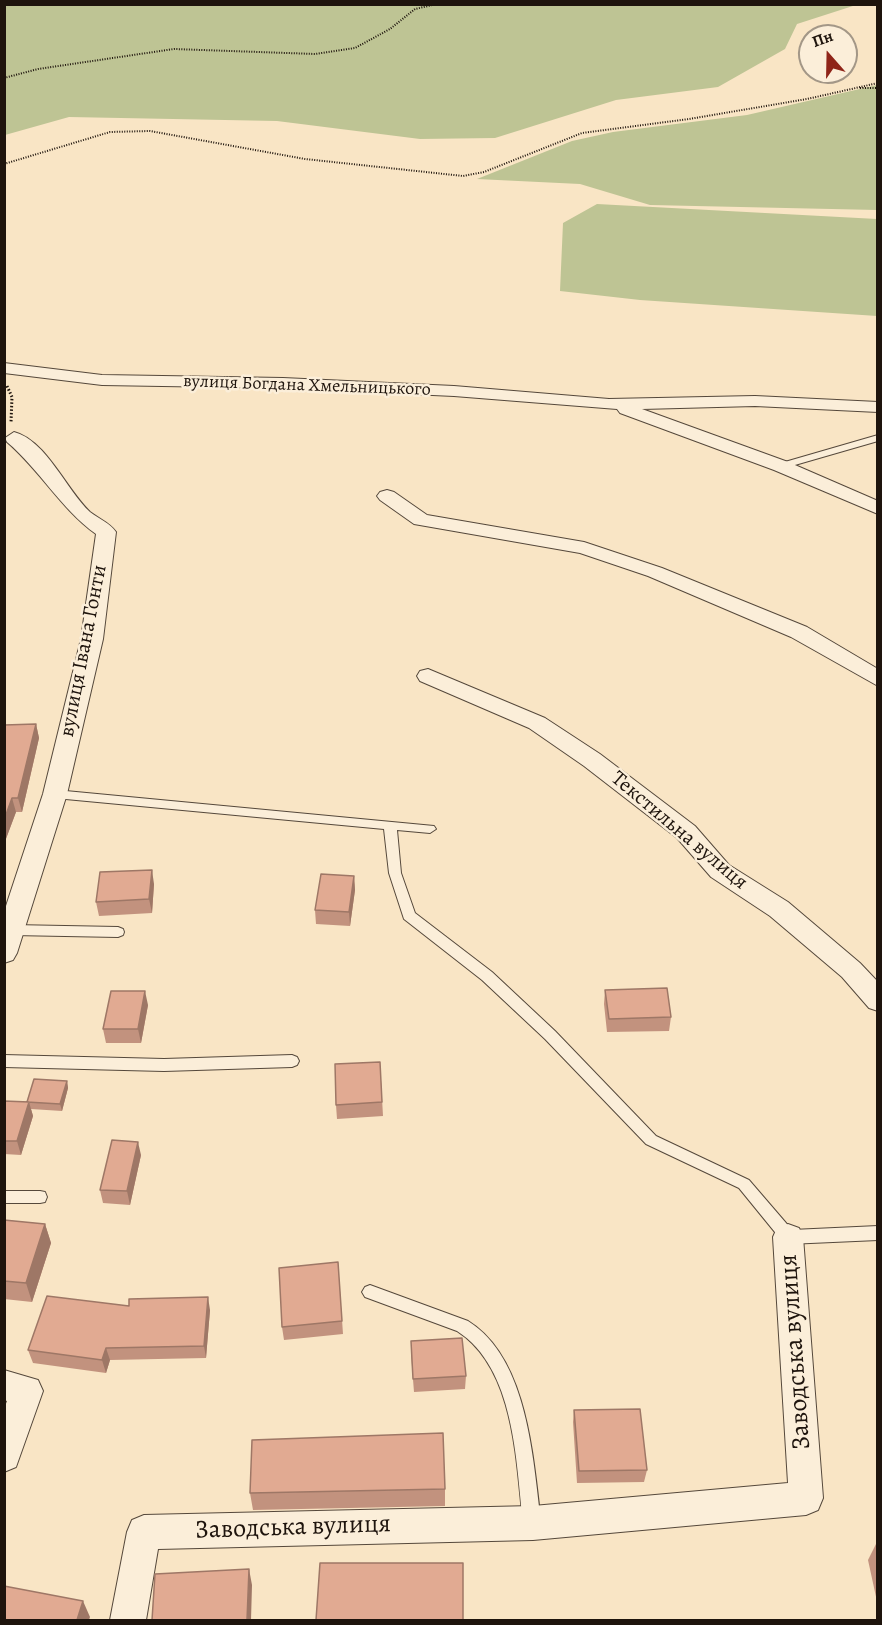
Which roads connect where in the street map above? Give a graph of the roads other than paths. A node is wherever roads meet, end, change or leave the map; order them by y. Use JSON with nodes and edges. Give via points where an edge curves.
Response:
{"nodes":[{"id":1,"x":4,"y":368,"type":"edge"},
{"id":2,"x":609,"y":404,"type":"junction"},
{"id":3,"x":878,"y":407,"type":"edge"},
{"id":4,"x":14,"y":438,"type":"road end"},
{"id":5,"x":878,"y":438,"type":"edge"},
{"id":6,"x":781,"y":466,"type":"junction"},
{"id":7,"x":387,"y":496,"type":"dead end"},
{"id":8,"x":878,"y":508,"type":"edge"},
{"id":9,"x":428,"y":676,"type":"dead end"},
{"id":10,"x":878,"y":679,"type":"edge"},
{"id":11,"x":55,"y":794,"type":"junction"},
{"id":12,"x":390,"y":826,"type":"junction"},
{"id":13,"x":430,"y":829,"type":"dead end"},
{"id":14,"x":12,"y":930,"type":"junction"},
{"id":15,"x":118,"y":933,"type":"dead end"},
{"id":16,"x":4,"y":953,"type":"edge"},
{"id":17,"x":878,"y":1001,"type":"edge"},
{"id":18,"x":4,"y":1061,"type":"edge"},
{"id":19,"x":292,"y":1061,"type":"dead end"},
{"id":20,"x":4,"y":1197,"type":"edge"},
{"id":21,"x":40,"y":1197,"type":"dead end"},
{"id":22,"x":878,"y":1233,"type":"edge"},
{"id":23,"x":788,"y":1237,"type":"junction"},
{"id":24,"x":370,"y":1292,"type":"dead end"},
{"id":25,"x":4,"y":1385,"type":"edge"},
{"id":26,"x":4,"y":1455,"type":"edge"},
{"id":27,"x":533,"y":1523,"type":"junction"},
{"id":28,"x":128,"y":1620,"type":"edge"}],
"edges":[{"from":1,"to":2,"type":"street","name":"вулиця Богдана Хмельницького","via":[[102,380],[454,391]]},
{"from":2,"to":3,"type":"street","name":"вулиця Богдана Хмельницького","via":[[755,401]]},
{"from":2,"to":6,"type":"street","name":"вулиця Богдана Хмельницького"},
{"from":4,"to":11,"type":"street","name":"вулиця Івана Гонти","via":[[37,458],[82,516],[106,532],[92,639]]},
{"from":5,"to":6,"type":"lane"},
{"from":6,"to":8,"type":"street","name":"вулиця Богдана Хмельницького"},
{"from":7,"to":10,"type":"street","via":[[421,520],[584,548],[654,572],[799,632]]},
{"from":9,"to":17,"type":"street","name":"Текстильна вулиця","via":[[537,723],[592,760],[687,832],[720,871],[779,909],[851,970]]},
{"from":11,"to":12,"type":"lane"},
{"from":11,"to":14,"type":"street","name":"вулиця Івана Гонти"},
{"from":12,"to":13,"type":"lane"},
{"from":12,"to":23,"type":"lane","name":"Заводська вулиця","via":[[395,873],[409,916],[487,976],[651,1140],[744,1184]]},
{"from":14,"to":15,"type":"lane"},
{"from":14,"to":16,"type":"street","name":"вулиця Івана Гонти"},
{"from":18,"to":19,"type":"lane","via":[[164,1065]]},
{"from":20,"to":21,"type":"lane"},
{"from":22,"to":23,"type":"lane"},
{"from":23,"to":27,"type":"street","name":"Заводська вулиця","via":[[806,1498]]},
{"from":24,"to":27,"type":"lane","via":[[468,1329],[504,1373],[517,1412]]},
{"from":25,"to":26,"type":"street","via":[[27,1391]]},
{"from":27,"to":28,"type":"street","name":"Заводська вулиця","via":[[144,1532]]}]}
